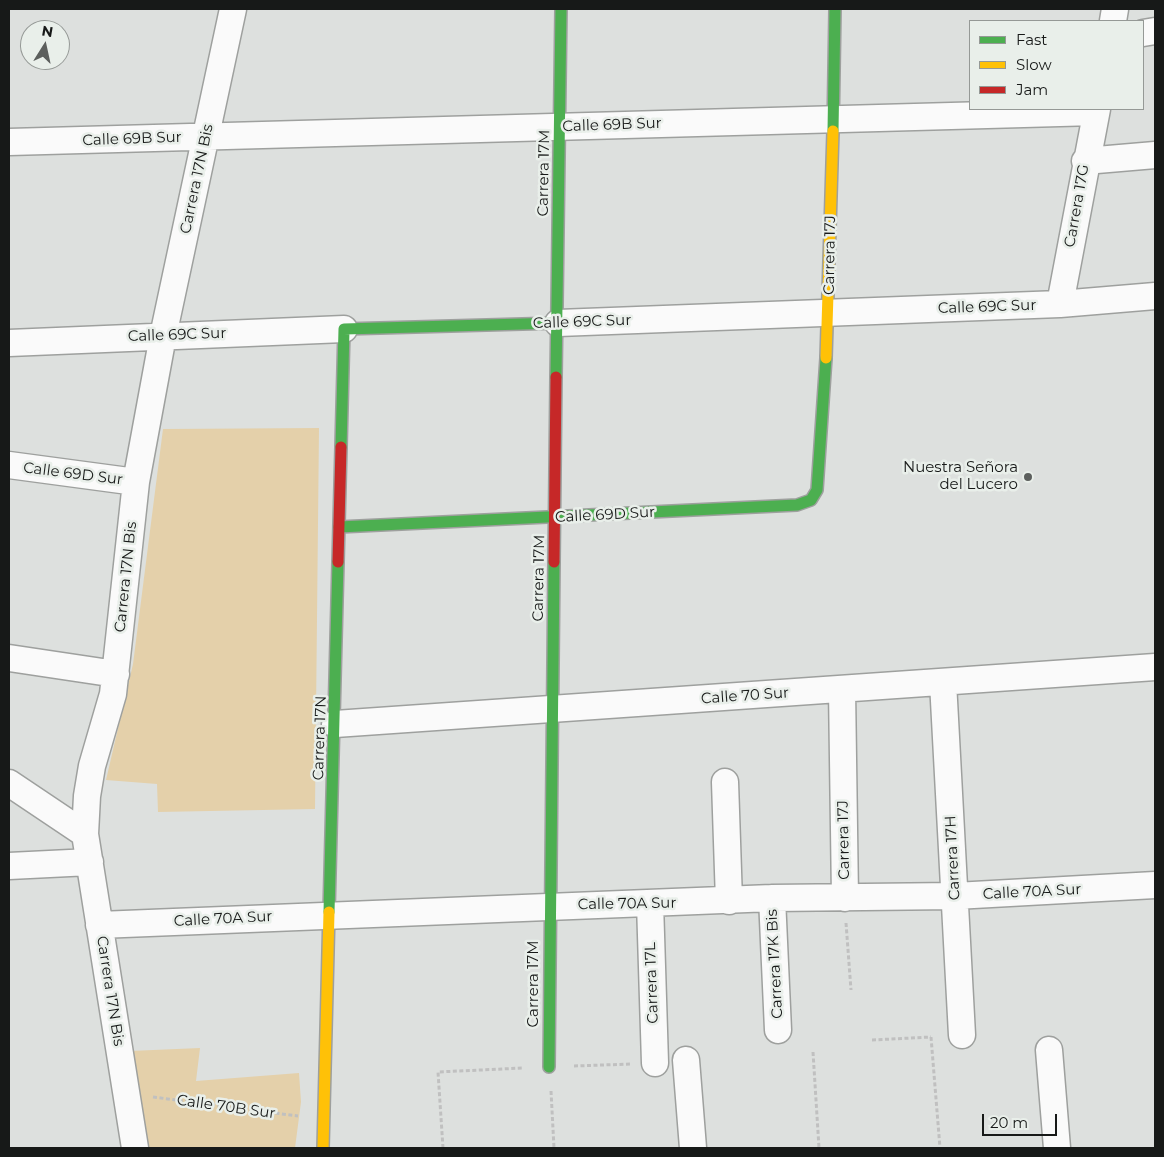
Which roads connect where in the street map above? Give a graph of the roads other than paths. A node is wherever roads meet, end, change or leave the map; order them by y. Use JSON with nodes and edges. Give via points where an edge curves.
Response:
{"nodes":[{"id":1,"x":233,"y":9,"type":"edge"},
{"id":2,"x":562,"y":9,"type":"edge"},
{"id":3,"x":834,"y":9,"type":"edge"},
{"id":4,"x":1096,"y":110,"type":"edge"},
{"id":5,"x":833,"y":119,"type":"junction"},
{"id":6,"x":560,"y":127,"type":"junction"},
{"id":7,"x":206,"y":137,"type":"junction"},
{"id":8,"x":9,"y":142,"type":"edge"},
{"id":9,"x":1155,"y":155,"type":"edge"},
{"id":10,"x":1085,"y":161,"type":"junction"},
{"id":11,"x":1155,"y":296,"type":"edge"},
{"id":12,"x":1060,"y":304,"type":"junction"},
{"id":13,"x":829,"y":313,"type":"junction"},
{"id":14,"x":558,"y":323,"type":"junction"},
{"id":15,"x":344,"y":329,"type":"junction"},
{"id":16,"x":163,"y":336,"type":"junction"},
{"id":17,"x":9,"y":342,"type":"edge"},
{"id":18,"x":9,"y":465,"type":"edge"},
{"id":19,"x":136,"y":482,"type":"junction"},
{"id":20,"x":811,"y":500,"type":"joint"},
{"id":21,"x":555,"y":518,"type":"junction"},
{"id":22,"x":339,"y":527,"type":"junction"},
{"id":23,"x":9,"y":658,"type":"edge"},
{"id":24,"x":1155,"y":667,"type":"edge"},
{"id":25,"x":116,"y":674,"type":"junction"},
{"id":26,"x":944,"y":682,"type":"junction"},
{"id":27,"x":842,"y":689,"type":"junction"},
{"id":28,"x":552,"y":709,"type":"junction"},
{"id":29,"x":335,"y":724,"type":"junction"},
{"id":30,"x":725,"y":782,"type":"dead end"},
{"id":31,"x":9,"y":783,"type":"edge"},
{"id":32,"x":85,"y":834,"type":"junction"},
{"id":33,"x":90,"y":862,"type":"junction"},
{"id":34,"x":9,"y":866,"type":"edge"},
{"id":35,"x":1155,"y":885,"type":"edge"},
{"id":36,"x":955,"y":896,"type":"junction"},
{"id":37,"x":772,"y":898,"type":"junction"},
{"id":38,"x":844,"y":898,"type":"junction"},
{"id":39,"x":729,"y":901,"type":"junction"},
{"id":40,"x":650,"y":903,"type":"junction"},
{"id":41,"x":549,"y":905,"type":"junction"},
{"id":42,"x":329,"y":914,"type":"junction"},
{"id":43,"x":99,"y":925,"type":"junction"},
{"id":44,"x":778,"y":1030,"type":"dead end"},
{"id":45,"x":962,"y":1035,"type":"road end"},
{"id":46,"x":1049,"y":1050,"type":"dead end"},
{"id":47,"x":686,"y":1060,"type":"dead end"},
{"id":48,"x":655,"y":1063,"type":"dead end"},
{"id":49,"x":549,"y":1067,"type":"road end"},
{"id":50,"x":135,"y":1148,"type":"edge"},
{"id":51,"x":323,"y":1148,"type":"edge"},
{"id":52,"x":693,"y":1148,"type":"edge"},
{"id":53,"x":1057,"y":1148,"type":"edge"}],
"edges":[{"from":1,"to":7,"type":"street","name":"Carrera 17N Bis"},
{"from":2,"to":6,"type":"street","name":"Carrera 17M"},
{"from":3,"to":5,"type":"street","name":"Carrera 17J"},
{"from":4,"to":5,"type":"street","name":"Calle 69B Sur"},
{"from":4,"to":10,"type":"street","name":"Carrera 17G"},
{"from":5,"to":6,"type":"street","name":"Calle 69B Sur"},
{"from":5,"to":13,"type":"street","name":"Carrera 17J"},
{"from":6,"to":7,"type":"street","name":"Calle 69B Sur"},
{"from":6,"to":14,"type":"street","name":"Carrera 17M"},
{"from":7,"to":8,"type":"street","name":"Calle 69B Sur"},
{"from":7,"to":16,"type":"street","name":"Carrera 17N Bis"},
{"from":9,"to":10,"type":"street"},
{"from":10,"to":12,"type":"street","name":"Carrera 17G"},
{"from":11,"to":12,"type":"street","name":"Calle 69C Sur"},
{"from":12,"to":13,"type":"street","name":"Calle 69C Sur"},
{"from":13,"to":14,"type":"street","name":"Calle 69C Sur"},
{"from":13,"to":20,"type":"street","name":"Carrera 17J","via":[[818,490]]},
{"from":14,"to":15,"type":"street","name":"Calle 69C Sur"},
{"from":14,"to":21,"type":"street","name":"Carrera 17M"},
{"from":15,"to":16,"type":"street","name":"Calle 69C Sur"},
{"from":15,"to":22,"type":"street","name":"Carrera 17N"},
{"from":16,"to":17,"type":"street","name":"Calle 69C Sur"},
{"from":16,"to":19,"type":"street","name":"Carrera 17N Bis"},
{"from":18,"to":19,"type":"street","name":"Calle 69D Sur"},
{"from":19,"to":25,"type":"street","name":"Carrera 17N Bis"},
{"from":20,"to":21,"type":"street","name":"Calle 69D Sur","via":[[797,505]]},
{"from":21,"to":22,"type":"street","name":"Calle 69D Sur"},
{"from":21,"to":28,"type":"street","name":"Carrera 17M"},
{"from":22,"to":29,"type":"street","name":"Carrera 17N"},
{"from":23,"to":25,"type":"street"},
{"from":24,"to":26,"type":"street","name":"Calle 70 Sur"},
{"from":25,"to":32,"type":"street","name":"Carrera 17N Bis","via":[[86,796]]},
{"from":26,"to":27,"type":"street","name":"Calle 70 Sur"},
{"from":26,"to":36,"type":"street","name":"Carrera 17H"},
{"from":27,"to":28,"type":"street","name":"Calle 70 Sur"},
{"from":27,"to":38,"type":"street","name":"Carrera 17J"},
{"from":28,"to":29,"type":"street","name":"Calle 70 Sur"},
{"from":28,"to":41,"type":"street","name":"Carrera 17M"},
{"from":29,"to":42,"type":"street","name":"Carrera 17N"},
{"from":30,"to":39,"type":"street"},
{"from":31,"to":32,"type":"street"},
{"from":32,"to":33,"type":"street","name":"Carrera 17N Bis"},
{"from":33,"to":34,"type":"street"},
{"from":33,"to":43,"type":"street","name":"Carrera 17N Bis"},
{"from":35,"to":36,"type":"street","name":"Calle 70A Sur"},
{"from":36,"to":38,"type":"street","name":"Calle 70A Sur"},
{"from":36,"to":45,"type":"street","name":"Carrera 17H"},
{"from":37,"to":38,"type":"street","name":"Calle 70A Sur"},
{"from":37,"to":39,"type":"street","name":"Calle 70A Sur"},
{"from":37,"to":44,"type":"street","name":"Carrera 17K Bis"},
{"from":39,"to":40,"type":"street","name":"Calle 70A Sur"},
{"from":40,"to":41,"type":"street","name":"Calle 70A Sur"},
{"from":40,"to":48,"type":"street","name":"Carrera 17L"},
{"from":41,"to":42,"type":"street","name":"Calle 70A Sur"},
{"from":41,"to":49,"type":"street","name":"Carrera 17M"},
{"from":42,"to":43,"type":"street","name":"Calle 70A Sur"},
{"from":42,"to":51,"type":"street","name":"Carrera 17N"},
{"from":43,"to":50,"type":"street","name":"Carrera 17N Bis"},
{"from":46,"to":53,"type":"street"},
{"from":47,"to":52,"type":"street"}]}
